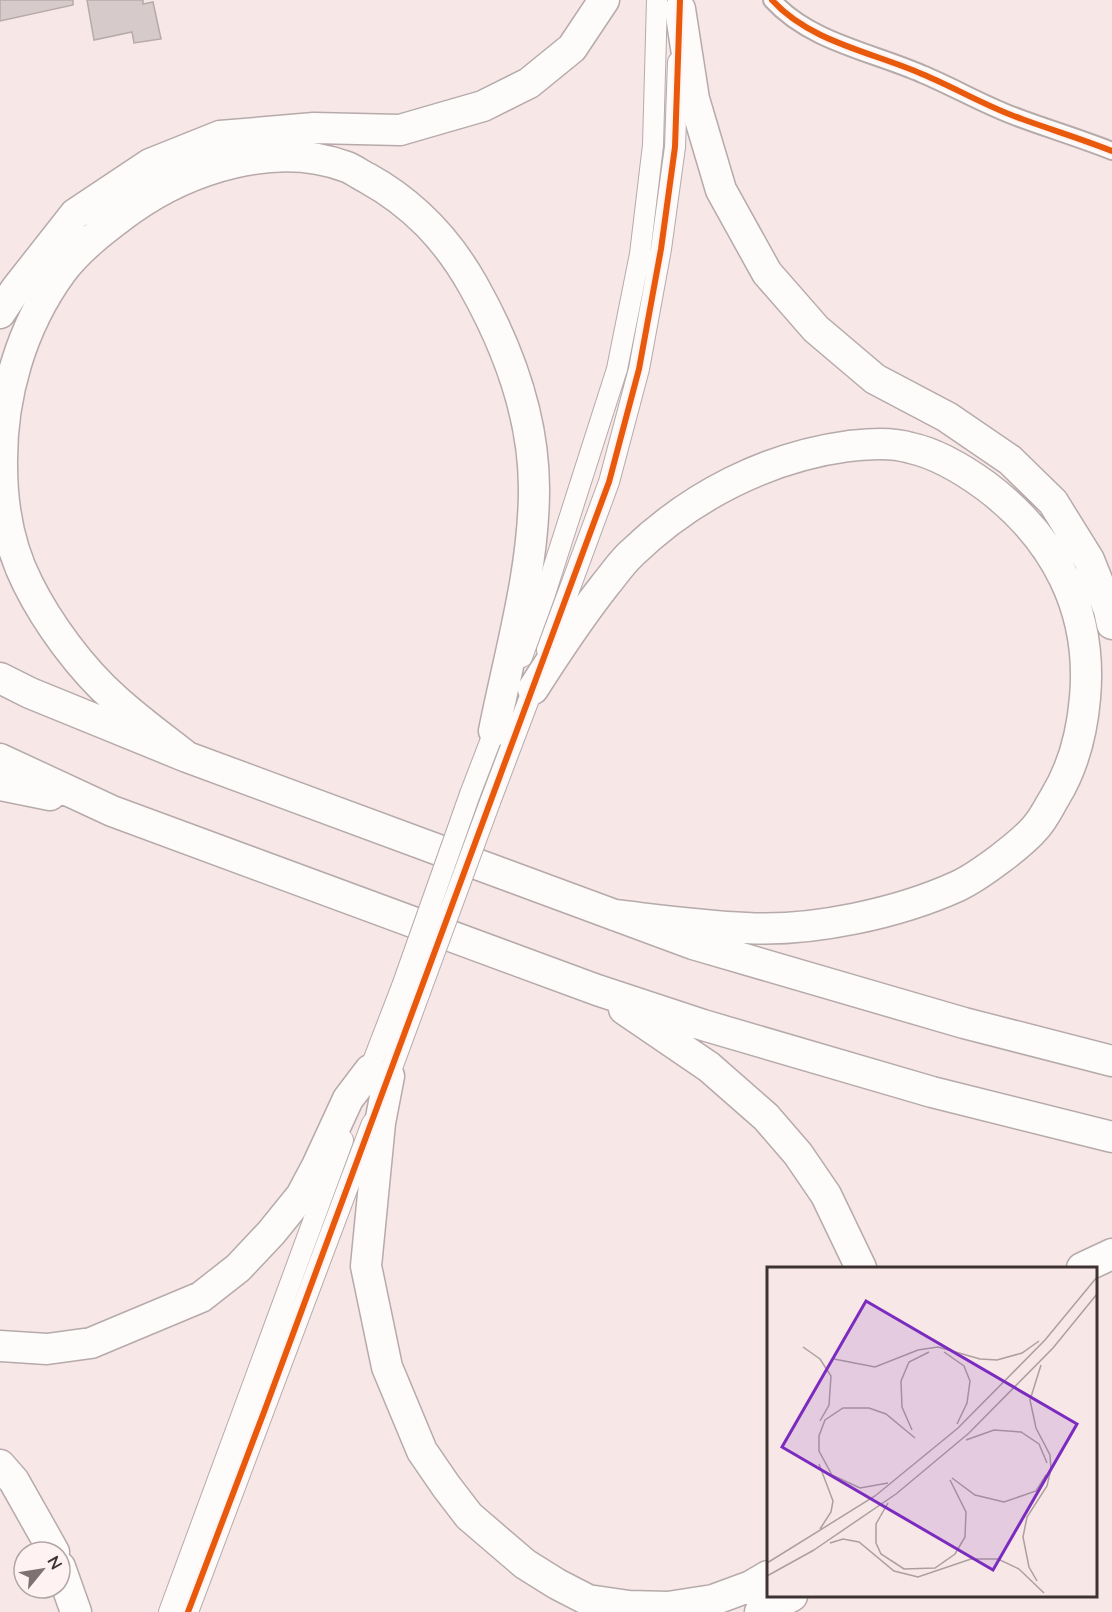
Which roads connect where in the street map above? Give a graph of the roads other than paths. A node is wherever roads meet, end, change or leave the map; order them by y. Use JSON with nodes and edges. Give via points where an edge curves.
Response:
{"nodes":[{"id":1,"x":604,"y":0,"type":"edge"},
{"id":2,"x":772,"y":0,"type":"edge"},
{"id":3,"x":672,"y":3,"type":"edge"},
{"id":4,"x":1112,"y":151,"type":"edge"},
{"id":5,"x":0,"y":313,"type":"edge"},
{"id":6,"x":1112,"y":624,"type":"edge"},
{"id":7,"x":0,"y":678,"type":"edge"},
{"id":8,"x":533,"y":689,"type":"junction"},
{"id":9,"x":494,"y":731,"type":"junction"},
{"id":10,"x":187,"y":757,"type":"junction"},
{"id":11,"x":0,"y":759,"type":"edge"},
{"id":12,"x":0,"y":785,"type":"edge"},
{"id":13,"x":112,"y":811,"type":"junction"},
{"id":14,"x":614,"y":915,"type":"junction"},
{"id":15,"x":411,"y":989,"type":"junction"},
{"id":16,"x":597,"y":990,"type":"junction"},
{"id":17,"x":1112,"y":1061,"type":"edge"},
{"id":18,"x":379,"y":1073,"type":"junction"},
{"id":19,"x":1112,"y":1137,"type":"edge"},
{"id":20,"x":1112,"y":1254,"type":"edge"},
{"id":21,"x":860,"y":1267,"type":"edge"},
{"id":22,"x":1084,"y":1267,"type":"edge"},
{"id":23,"x":0,"y":1347,"type":"edge"},
{"id":24,"x":0,"y":1465,"type":"edge"},
{"id":25,"x":47,"y":1540,"type":"edge"},
{"id":26,"x":767,"y":1577,"type":"edge"},
{"id":27,"x":790,"y":1597,"type":"edge"},
{"id":28,"x":168,"y":1612,"type":"edge"},
{"id":29,"x":188,"y":1612,"type":"edge"},
{"id":30,"x":760,"y":1612,"type":"edge"}],
"edges":[{"from":1,"to":5,"type":"highway","via":[[572,48],[529,83],[483,106],[400,130],[314,128],[220,136],[150,164],[75,214]]},
{"from":2,"to":4,"type":"street","via":[[808,28],[857,50],[922,73],[1021,119]]},
{"from":3,"to":6,"type":"highway","via":[[694,99],[722,190],[767,273],[816,329],[875,379],[947,417],[1010,460],[1053,502],[1089,560]]},
{"from":3,"to":8,"type":"street","via":[[675,147],[639,369],[609,482]]},
{"from":3,"to":9,"type":"street","via":[[640,254],[616,369],[545,594]]},
{"from":7,"to":10,"type":"highway"},
{"from":8,"to":14,"type":"highway","via":[[581,615],[630,555],[677,514],[772,464],[818,450],[870,443],[912,447],[962,468],[1005,501],[1039,536],[1066,581],[1084,631],[1083,728],[1068,777],[1036,827],[961,885],[915,902],[803,927],[749,928]]},
{"from":8,"to":15,"type":"street","bridge":true},
{"from":9,"to":10,"type":"highway","via":[[523,591],[534,488],[528,430],[512,369],[490,315],[462,266],[427,221],[384,188],[347,167],[301,157],[243,160],[191,175],[148,197],[104,229],[63,270],[31,323],[11,377],[1,438],[2,500],[10,539],[27,583],[71,652],[114,699]]},
{"from":9,"to":15,"type":"street","bridge":true,"via":[[470,794]]},
{"from":10,"to":14,"type":"highway"},
{"from":11,"to":13,"type":"highway"},
{"from":12,"to":13,"type":"highway"},
{"from":13,"to":16,"type":"highway"},
{"from":14,"to":17,"type":"highway","via":[[964,1023]]},
{"from":15,"to":18,"type":"street"},
{"from":16,"to":19,"type":"highway","via":[[921,1089]]},
{"from":16,"to":21,"type":"highway","via":[[709,1067],[766,1117],[826,1195]]},
{"from":18,"to":23,"type":"highway","via":[[348,1099],[301,1196],[238,1268],[201,1297],[91,1343],[47,1349]]},
{"from":18,"to":26,"type":"highway","via":[[380,1123],[366,1266],[374,1315],[387,1367],[422,1451],[469,1516],[525,1564],[588,1600],[668,1607],[713,1600]]},
{"from":18,"to":28,"type":"street"},
{"from":18,"to":29,"type":"street"},
{"from":20,"to":22,"type":"highway"},
{"from":24,"to":25,"type":"highway","via":[[14,1480]]},
{"from":27,"to":30,"type":"highway"}]}
